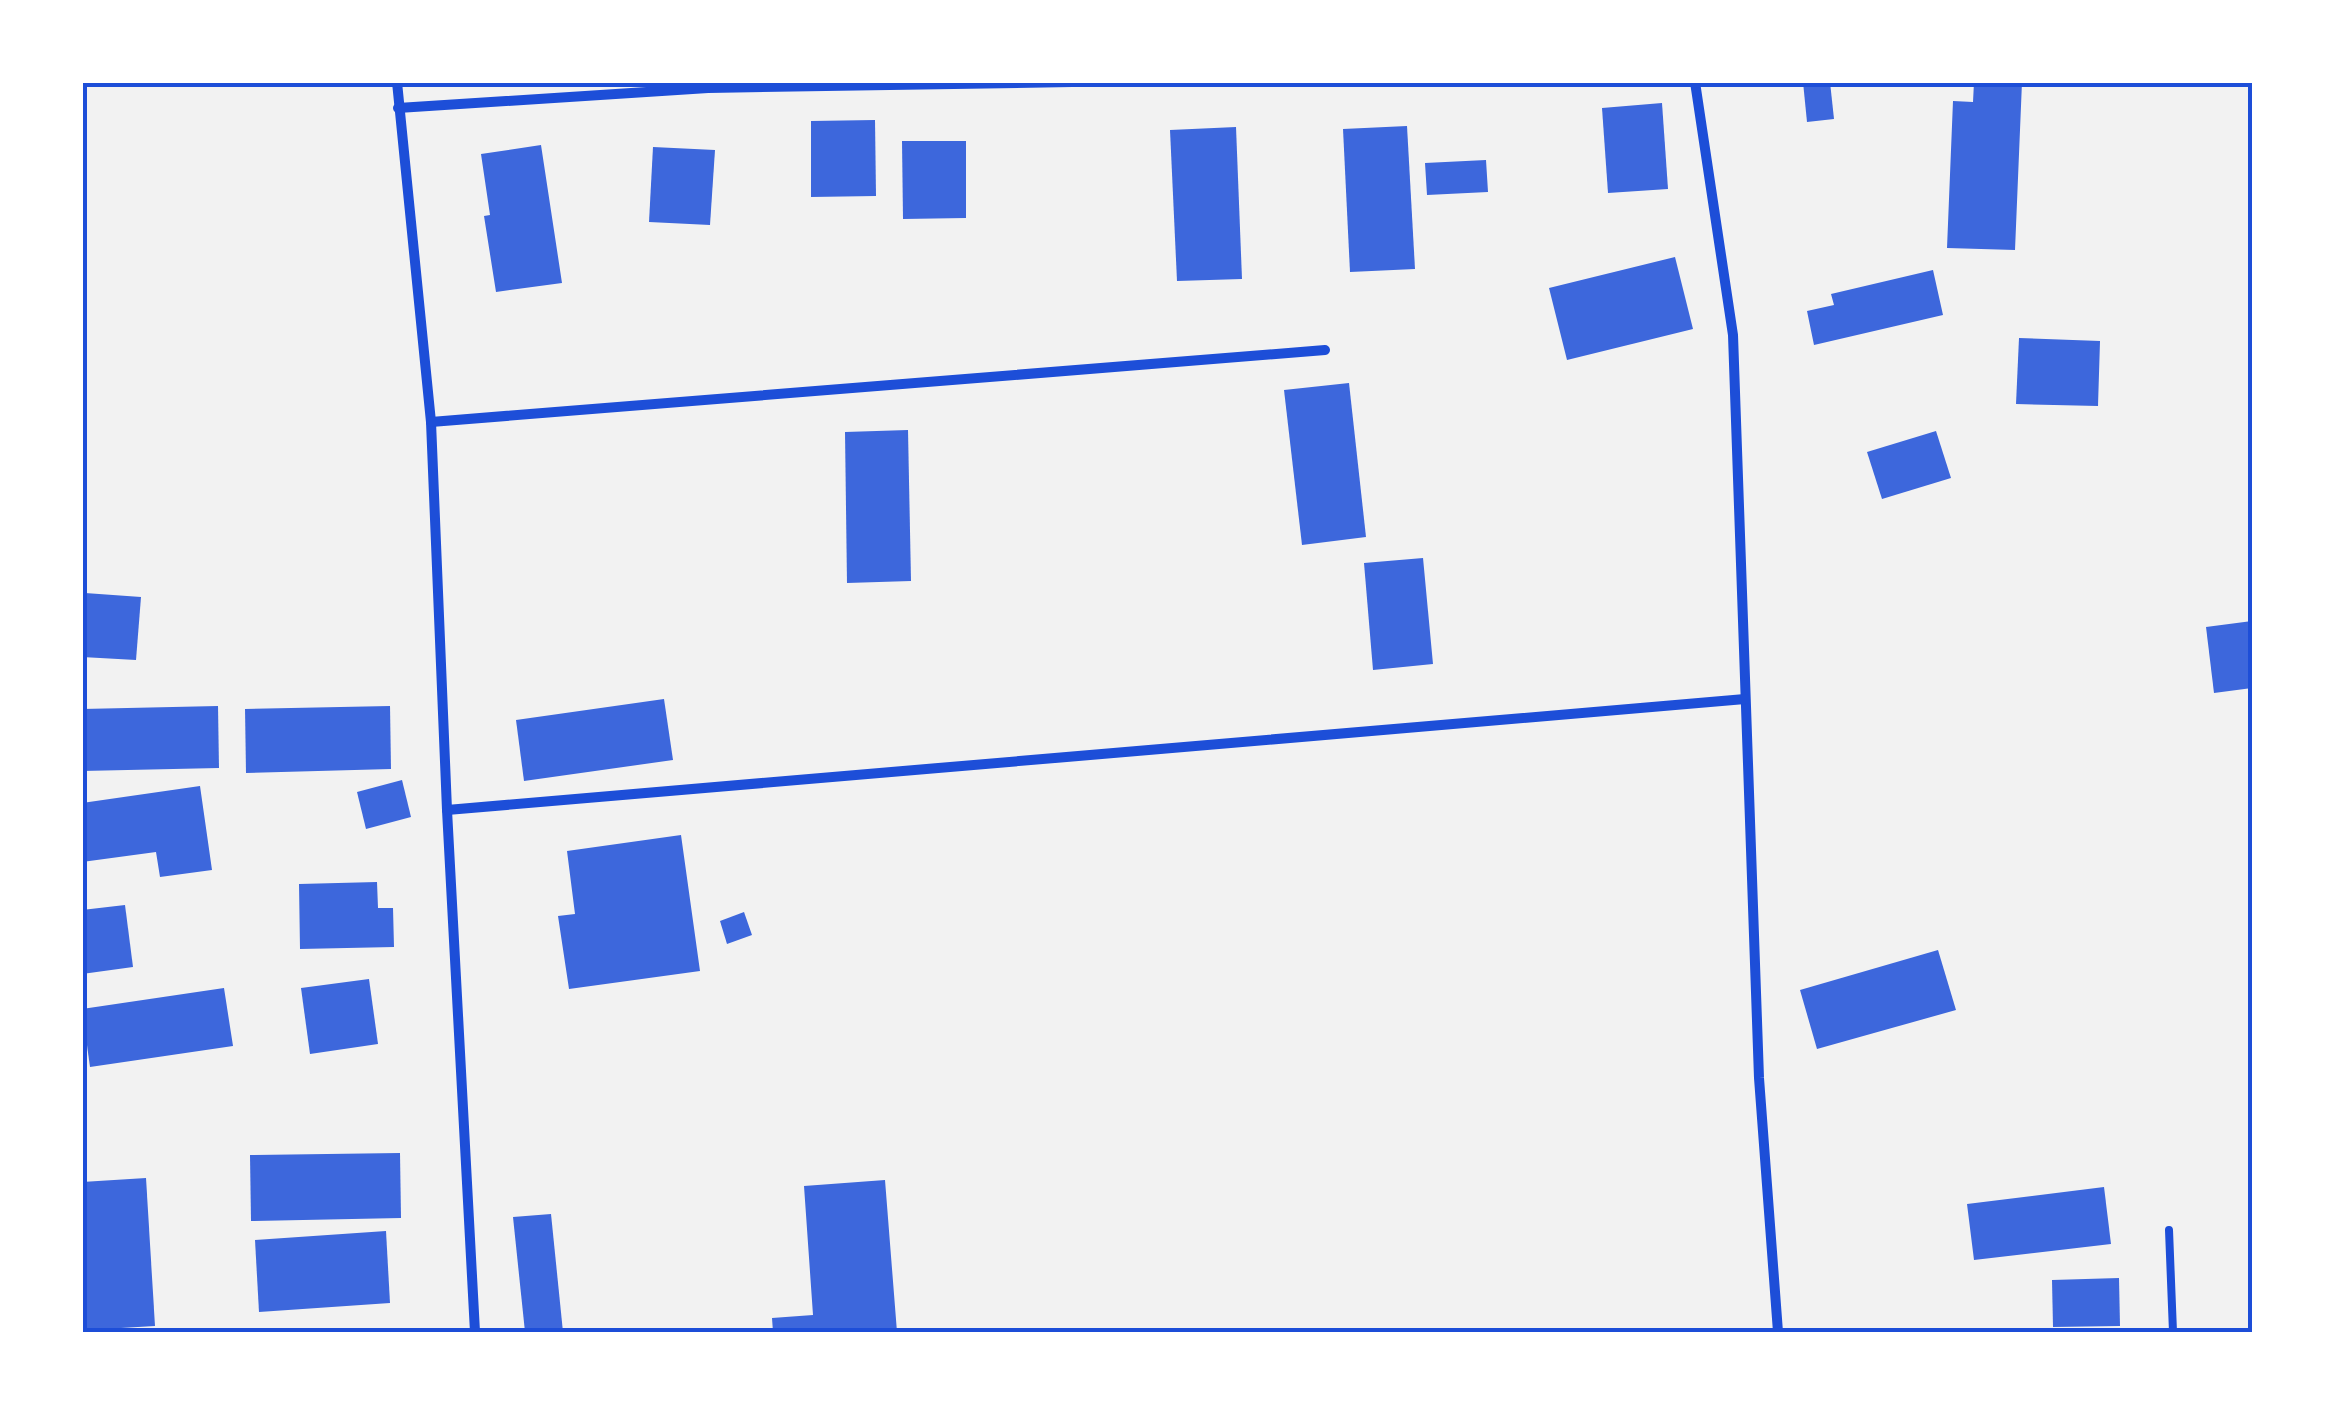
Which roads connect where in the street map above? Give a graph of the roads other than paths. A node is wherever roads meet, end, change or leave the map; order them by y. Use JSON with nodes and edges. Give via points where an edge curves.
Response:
{"nodes":[{"id":1,"x":396,"y":82,"type":"edge"},
{"id":2,"x":1072,"y":82,"type":"edge"},
{"id":3,"x":1695,"y":82,"type":"edge"},
{"id":4,"x":398,"y":108,"type":"junction"},
{"id":5,"x":1326,"y":350,"type":"dead end"},
{"id":6,"x":431,"y":422,"type":"junction"},
{"id":7,"x":1745,"y":699,"type":"junction"},
{"id":8,"x":446,"y":810,"type":"junction"},
{"id":9,"x":2169,"y":1230,"type":"dead end"},
{"id":10,"x":475,"y":1332,"type":"edge"},
{"id":11,"x":1778,"y":1332,"type":"edge"},
{"id":12,"x":2173,"y":1332,"type":"edge"}],
"edges":[{"from":1,"to":4,"type":"street"},
{"from":2,"to":4,"type":"street","via":[[708,88]]},
{"from":3,"to":7,"type":"street","via":[[1732,335]]},
{"from":4,"to":6,"type":"street"},
{"from":5,"to":6,"type":"street"},
{"from":6,"to":8,"type":"street"},
{"from":7,"to":8,"type":"street"},
{"from":7,"to":11,"type":"street"},
{"from":8,"to":10,"type":"street"},
{"from":9,"to":12,"type":"lane"}]}
